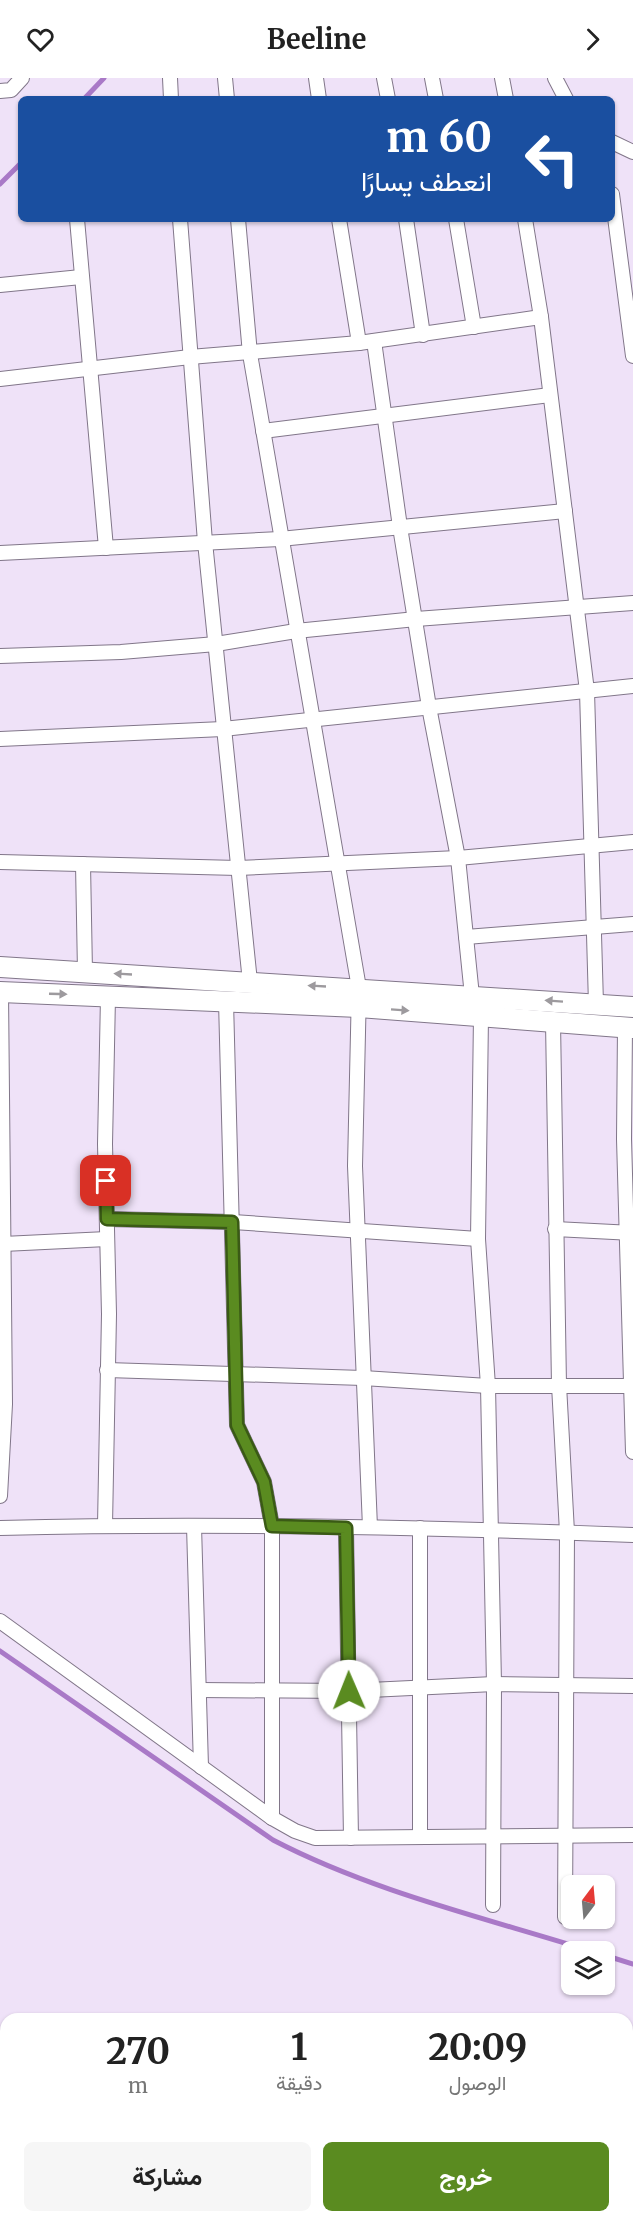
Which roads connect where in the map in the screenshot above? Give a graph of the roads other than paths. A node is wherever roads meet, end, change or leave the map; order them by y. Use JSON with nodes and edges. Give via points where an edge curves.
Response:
{"nodes":[{"id":1,"x":22,"y":78,"type":"edge"},
{"id":2,"x":170,"y":78,"type":"edge"},
{"id":3,"x":225,"y":78,"type":"edge"},
{"id":4,"x":316,"y":78,"type":"edge"},
{"id":5,"x":384,"y":78,"type":"edge"},
{"id":6,"x":432,"y":78,"type":"edge"},
{"id":7,"x":502,"y":78,"type":"edge"},
{"id":8,"x":555,"y":78,"type":"edge"},
{"id":9,"x":0,"y":91,"type":"edge"},
{"id":10,"x":171,"y":96,"type":"edge"},
{"id":11,"x":227,"y":96,"type":"edge"},
{"id":12,"x":319,"y":96,"type":"edge"},
{"id":13,"x":387,"y":96,"type":"edge"},
{"id":14,"x":435,"y":96,"type":"edge"},
{"id":15,"x":505,"y":96,"type":"edge"},
{"id":16,"x":564,"y":96,"type":"edge"},
{"id":17,"x":615,"y":143,"type":"edge"},
{"id":18,"x":633,"y":152,"type":"edge"},
{"id":19,"x":615,"y":217,"type":"edge"},
{"id":20,"x":77,"y":222,"type":"edge"},
{"id":21,"x":180,"y":222,"type":"edge"},
{"id":22,"x":238,"y":222,"type":"edge"},
{"id":23,"x":339,"y":222,"type":"edge"},
{"id":24,"x":406,"y":222,"type":"edge"},
{"id":25,"x":456,"y":222,"type":"edge"},
{"id":26,"x":525,"y":222,"type":"edge"},
{"id":27,"x":81,"y":277,"type":"junction"},
{"id":28,"x":0,"y":285,"type":"edge"},
{"id":29,"x":541,"y":317,"type":"junction"},
{"id":30,"x":474,"y":327,"type":"junction"},
{"id":31,"x":423,"y":334,"type":"junction"},
{"id":32,"x":374,"y":341,"type":"junction"},
{"id":33,"x":359,"y":344,"type":"junction"},
{"id":34,"x":250,"y":354,"type":"junction"},
{"id":35,"x":633,"y":356,"type":"edge"},
{"id":36,"x":190,"y":357,"type":"junction"},
{"id":37,"x":88,"y":368,"type":"junction"},
{"id":38,"x":0,"y":379,"type":"edge"},
{"id":39,"x":550,"y":395,"type":"junction"},
{"id":40,"x":384,"y":418,"type":"junction"},
{"id":41,"x":262,"y":430,"type":"junction"},
{"id":42,"x":565,"y":511,"type":"junction"},
{"id":43,"x":400,"y":527,"type":"junction"},
{"id":44,"x":280,"y":539,"type":"junction"},
{"id":45,"x":206,"y":542,"type":"junction"},
{"id":46,"x":106,"y":548,"type":"junction"},
{"id":47,"x":0,"y":553,"type":"edge"},
{"id":48,"x":633,"y":603,"type":"edge"},
{"id":49,"x":576,"y":608,"type":"junction"},
{"id":50,"x":416,"y":619,"type":"junction"},
{"id":51,"x":296,"y":631,"type":"junction"},
{"id":52,"x":216,"y":644,"type":"junction"},
{"id":53,"x":0,"y":656,"type":"edge"},
{"id":54,"x":633,"y":686,"type":"edge"},
{"id":55,"x":586,"y":691,"type":"junction"},
{"id":56,"x":429,"y":707,"type":"junction"},
{"id":57,"x":314,"y":719,"type":"junction"},
{"id":58,"x":223,"y":729,"type":"junction"},
{"id":59,"x":0,"y":739,"type":"edge"},
{"id":60,"x":633,"y":842,"type":"edge"},
{"id":61,"x":591,"y":847,"type":"junction"},
{"id":62,"x":458,"y":858,"type":"junction"},
{"id":63,"x":0,"y":862,"type":"edge"},
{"id":64,"x":83,"y":864,"type":"junction"},
{"id":65,"x":338,"y":864,"type":"junction"},
{"id":66,"x":238,"y":868,"type":"junction"},
{"id":67,"x":633,"y":924,"type":"edge"},
{"id":68,"x":593,"y":927,"type":"junction"},
{"id":69,"x":466,"y":937,"type":"junction"},
{"id":70,"x":0,"y":967,"type":"edge"},
{"id":71,"x":85,"y":972,"type":"junction"},
{"id":72,"x":250,"y":982,"type":"junction"},
{"id":73,"x":1,"y":992,"type":"edge"},
{"id":74,"x":472,"y":996,"type":"junction"},
{"id":75,"x":108,"y":997,"type":"junction"},
{"id":76,"x":359,"y":998,"type":"junction"},
{"id":77,"x":226,"y":1001,"type":"junction"},
{"id":78,"x":596,"y":1004,"type":"junction"},
{"id":79,"x":633,"y":1007,"type":"edge"},
{"id":80,"x":481,"y":1016,"type":"junction"},
{"id":81,"x":553,"y":1022,"type":"junction"},
{"id":82,"x":629,"y":1028,"type":"edge"},
{"id":83,"x":107,"y":1219,"type":"junction"},
{"id":84,"x":232,"y":1222,"type":"junction"},
{"id":85,"x":555,"y":1229,"type":"junction"},
{"id":86,"x":359,"y":1231,"type":"junction"},
{"id":87,"x":630,"y":1232,"type":"edge"},
{"id":88,"x":107,"y":1239,"type":"junction"},
{"id":89,"x":478,"y":1239,"type":"junction"},
{"id":90,"x":3,"y":1244,"type":"junction"},
{"id":91,"x":107,"y":1370,"type":"junction"},
{"id":92,"x":236,"y":1372,"type":"junction"},
{"id":93,"x":363,"y":1378,"type":"junction"},
{"id":94,"x":559,"y":1385,"type":"junction"},
{"id":95,"x":488,"y":1386,"type":"junction"},
{"id":96,"x":632,"y":1386,"type":"edge"},
{"id":97,"x":633,"y":1452,"type":"edge"},
{"id":98,"x":0,"y":1496,"type":"edge"},
{"id":99,"x":105,"y":1525,"type":"junction"},
{"id":100,"x":194,"y":1526,"type":"junction"},
{"id":101,"x":272,"y":1526,"type":"junction"},
{"id":102,"x":370,"y":1527,"type":"junction"},
{"id":103,"x":0,"y":1528,"type":"edge"},
{"id":104,"x":346,"y":1528,"type":"junction"},
{"id":105,"x":420,"y":1528,"type":"junction"},
{"id":106,"x":490,"y":1529,"type":"junction"},
{"id":107,"x":567,"y":1532,"type":"junction"},
{"id":108,"x":633,"y":1535,"type":"edge"},
{"id":109,"x":0,"y":1621,"type":"edge"},
{"id":110,"x":494,"y":1684,"type":"junction"},
{"id":111,"x":564,"y":1684,"type":"junction"},
{"id":112,"x":420,"y":1686,"type":"junction"},
{"id":113,"x":633,"y":1686,"type":"edge"},
{"id":114,"x":199,"y":1690,"type":"junction"},
{"id":115,"x":272,"y":1690,"type":"junction"},
{"id":116,"x":349,"y":1691,"type":"junction"},
{"id":117,"x":201,"y":1767,"type":"junction"},
{"id":118,"x":272,"y":1818,"type":"junction"},
{"id":119,"x":566,"y":1835,"type":"junction"},
{"id":120,"x":633,"y":1835,"type":"edge"},
{"id":121,"x":494,"y":1836,"type":"junction"},
{"id":122,"x":420,"y":1837,"type":"junction"},
{"id":123,"x":351,"y":1838,"type":"junction"},
{"id":124,"x":566,"y":1875,"type":"edge"},
{"id":125,"x":493,"y":1905,"type":"dead end"}],
"edges":[{"from":1,"to":9,"type":"street","via":[[11,90]]},
{"from":2,"to":10,"type":"street"},
{"from":3,"to":11,"type":"street"},
{"from":4,"to":12,"type":"street"},
{"from":5,"to":13,"type":"street"},
{"from":6,"to":14,"type":"street"},
{"from":7,"to":15,"type":"street"},
{"from":8,"to":16,"type":"street"},
{"from":17,"to":18,"type":"street"},
{"from":19,"to":35,"type":"street"},
{"from":20,"to":27,"type":"street"},
{"from":21,"to":36,"type":"street"},
{"from":22,"to":34,"type":"street"},
{"from":23,"to":33,"type":"street"},
{"from":24,"to":31,"type":"street"},
{"from":25,"to":30,"type":"street"},
{"from":26,"to":29,"type":"street"},
{"from":27,"to":28,"type":"street"},
{"from":27,"to":37,"type":"street"},
{"from":29,"to":30,"type":"street"},
{"from":29,"to":39,"type":"street"},
{"from":30,"to":31,"type":"street"},
{"from":31,"to":32,"type":"street"},
{"from":32,"to":33,"type":"street"},
{"from":32,"to":40,"type":"street"},
{"from":33,"to":34,"type":"street"},
{"from":34,"to":36,"type":"street"},
{"from":34,"to":41,"type":"street"},
{"from":36,"to":37,"type":"street"},
{"from":36,"to":45,"type":"street"},
{"from":37,"to":38,"type":"street"},
{"from":37,"to":46,"type":"street"},
{"from":39,"to":40,"type":"street"},
{"from":39,"to":42,"type":"street"},
{"from":40,"to":41,"type":"street"},
{"from":40,"to":43,"type":"street"},
{"from":41,"to":44,"type":"street"},
{"from":42,"to":43,"type":"street"},
{"from":42,"to":49,"type":"street"},
{"from":43,"to":44,"type":"street"},
{"from":43,"to":50,"type":"street"},
{"from":44,"to":45,"type":"street"},
{"from":44,"to":51,"type":"street"},
{"from":45,"to":46,"type":"street"},
{"from":45,"to":52,"type":"street"},
{"from":46,"to":47,"type":"street"},
{"from":48,"to":49,"type":"street"},
{"from":49,"to":50,"type":"street"},
{"from":49,"to":55,"type":"street"},
{"from":50,"to":51,"type":"street"},
{"from":50,"to":56,"type":"street"},
{"from":51,"to":52,"type":"street"},
{"from":51,"to":57,"type":"street"},
{"from":52,"to":53,"type":"street"},
{"from":52,"to":58,"type":"street"},
{"from":54,"to":55,"type":"street"},
{"from":55,"to":56,"type":"street"},
{"from":55,"to":61,"type":"street"},
{"from":56,"to":57,"type":"street"},
{"from":56,"to":62,"type":"street"},
{"from":57,"to":58,"type":"street"},
{"from":57,"to":65,"type":"street"},
{"from":58,"to":59,"type":"street"},
{"from":58,"to":66,"type":"street"},
{"from":60,"to":61,"type":"street"},
{"from":61,"to":62,"type":"street"},
{"from":61,"to":68,"type":"street"},
{"from":62,"to":65,"type":"street"},
{"from":62,"to":69,"type":"street"},
{"from":63,"to":64,"type":"street"},
{"from":64,"to":66,"type":"street"},
{"from":64,"to":71,"type":"street"},
{"from":65,"to":66,"type":"street"},
{"from":65,"to":76,"type":"street"},
{"from":66,"to":72,"type":"street"},
{"from":67,"to":68,"type":"street"},
{"from":68,"to":69,"type":"street"},
{"from":68,"to":78,"type":"street"},
{"from":69,"to":74,"type":"street"},
{"from":70,"to":71,"type":"main road"},
{"from":72,"to":71,"type":"main road","one_way":true},
{"from":76,"to":72,"type":"main road","one_way":true},
{"from":73,"to":75,"type":"main road","one_way":true},
{"from":73,"to":90,"type":"street"},
{"from":74,"to":76,"type":"main road"},
{"from":78,"to":74,"type":"main road","one_way":true},
{"from":75,"to":77,"type":"main road"},
{"from":75,"to":83,"type":"street"},
{"from":76,"to":77,"type":"main road"},
{"from":76,"to":80,"type":"main road","one_way":true},
{"from":76,"to":86,"type":"street","via":[[354,1166]]},
{"from":77,"to":84,"type":"street"},
{"from":78,"to":79,"type":"main road"},
{"from":80,"to":81,"type":"main road"},
{"from":80,"to":89,"type":"street"},
{"from":81,"to":82,"type":"main road"},
{"from":81,"to":85,"type":"street"},
{"from":82,"to":87,"type":"street","via":[[624,1139]]},
{"from":83,"to":84,"type":"street"},
{"from":83,"to":88,"type":"street"},
{"from":84,"to":86,"type":"street"},
{"from":84,"to":92,"type":"street"},
{"from":85,"to":87,"type":"street"},
{"from":85,"to":94,"type":"street"},
{"from":86,"to":89,"type":"street"},
{"from":86,"to":93,"type":"street"},
{"from":87,"to":96,"type":"street"},
{"from":88,"to":90,"type":"street"},
{"from":88,"to":91,"type":"street"},
{"from":89,"to":95,"type":"street"},
{"from":90,"to":98,"type":"street","via":[[5,1404]]},
{"from":91,"to":92,"type":"street"},
{"from":91,"to":99,"type":"street"},
{"from":92,"to":93,"type":"street"},
{"from":92,"to":101,"type":"street","via":[[237,1425],[264,1482]]},
{"from":93,"to":95,"type":"street"},
{"from":93,"to":102,"type":"street"},
{"from":94,"to":95,"type":"street"},
{"from":94,"to":96,"type":"street"},
{"from":94,"to":107,"type":"street"},
{"from":95,"to":106,"type":"street"},
{"from":96,"to":97,"type":"street"},
{"from":99,"to":100,"type":"street"},
{"from":99,"to":103,"type":"street"},
{"from":100,"to":101,"type":"street"},
{"from":100,"to":114,"type":"street"},
{"from":101,"to":104,"type":"street"},
{"from":101,"to":115,"type":"street"},
{"from":102,"to":104,"type":"street"},
{"from":102,"to":105,"type":"street"},
{"from":104,"to":116,"type":"street"},
{"from":105,"to":106,"type":"street"},
{"from":105,"to":112,"type":"street"},
{"from":106,"to":107,"type":"street"},
{"from":106,"to":110,"type":"street"},
{"from":107,"to":108,"type":"street"},
{"from":107,"to":111,"type":"street"},
{"from":109,"to":117,"type":"street"},
{"from":110,"to":111,"type":"street"},
{"from":110,"to":112,"type":"street"},
{"from":110,"to":121,"type":"street"},
{"from":111,"to":113,"type":"street"},
{"from":111,"to":119,"type":"street"},
{"from":112,"to":116,"type":"street"},
{"from":112,"to":122,"type":"street"},
{"from":114,"to":115,"type":"street"},
{"from":114,"to":117,"type":"street"},
{"from":115,"to":116,"type":"street"},
{"from":115,"to":118,"type":"street"},
{"from":116,"to":123,"type":"street"},
{"from":117,"to":118,"type":"street"},
{"from":118,"to":123,"type":"street","via":[[315,1838]]},
{"from":119,"to":120,"type":"street"},
{"from":119,"to":121,"type":"street"},
{"from":119,"to":124,"type":"street"},
{"from":121,"to":122,"type":"street"},
{"from":121,"to":125,"type":"street"},
{"from":122,"to":123,"type":"street"}]}
